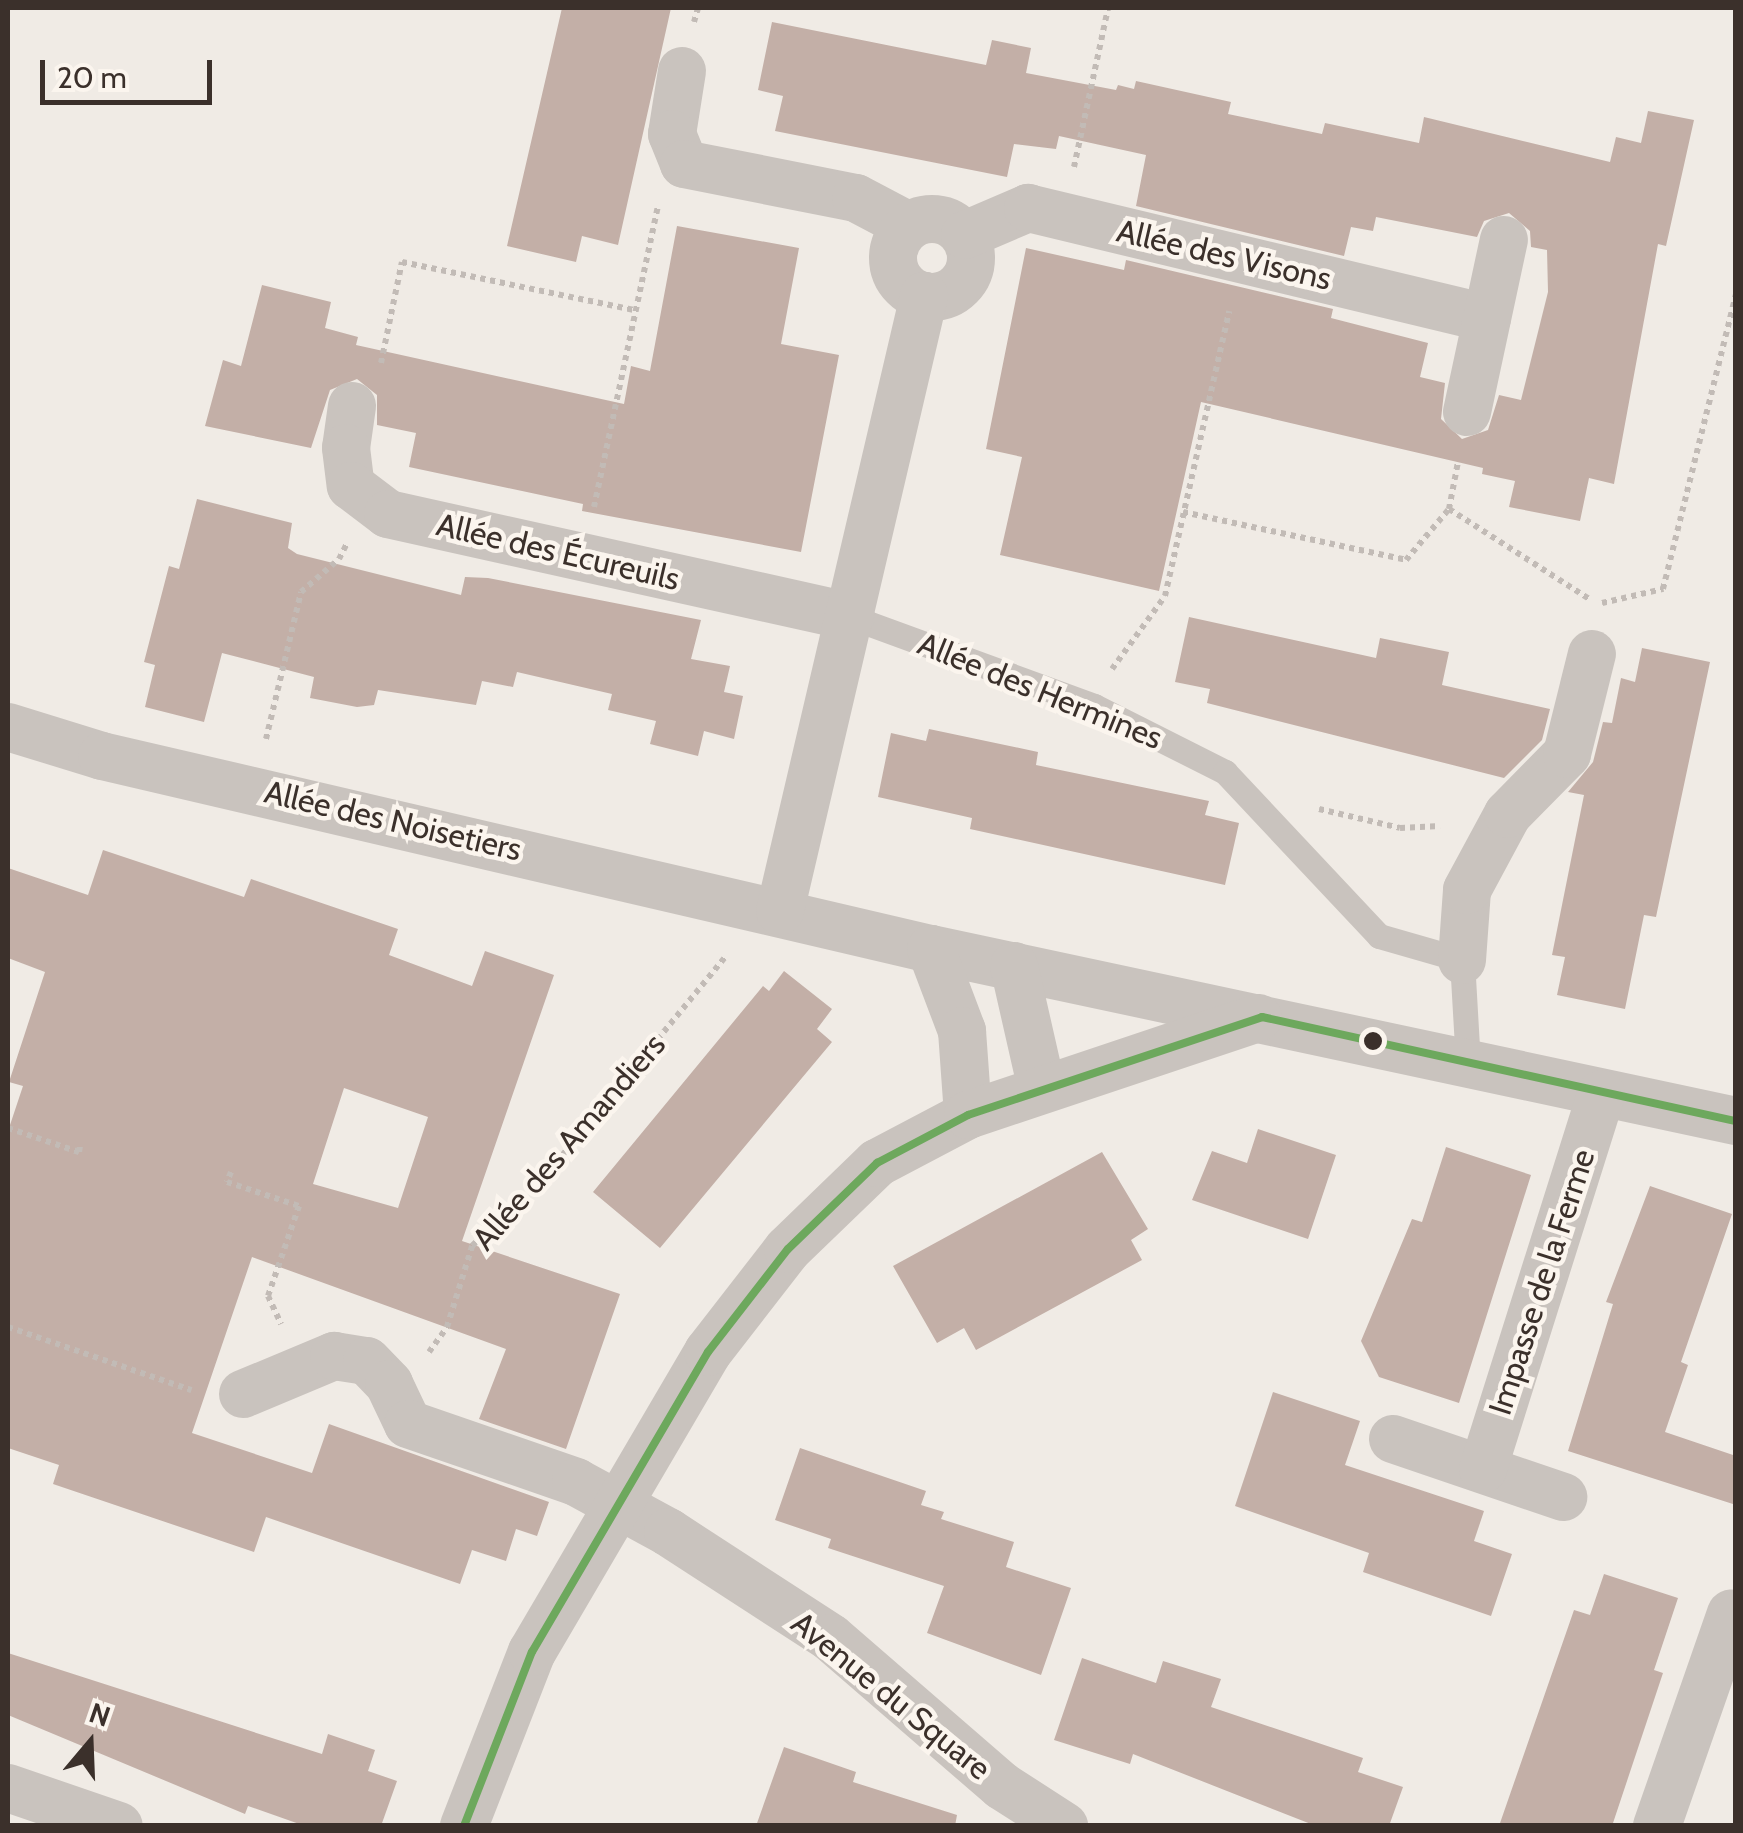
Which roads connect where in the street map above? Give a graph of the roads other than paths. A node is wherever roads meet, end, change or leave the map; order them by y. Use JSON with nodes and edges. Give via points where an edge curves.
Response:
{"nodes":[{"id":1,"x":682,"y":71,"type":"dead end"},
{"id":2,"x":909,"y":226,"type":"junction"},
{"id":3,"x":964,"y":235,"type":"junction"},
{"id":4,"x":1504,"y":240,"type":"dead end"},
{"id":5,"x":924,"y":296,"type":"junction"},
{"id":6,"x":1487,"y":318,"type":"junction"},
{"id":7,"x":352,"y":406,"type":"road end"},
{"id":8,"x":1468,"y":412,"type":"dead end"},
{"id":9,"x":851,"y":617,"type":"junction"},
{"id":10,"x":1592,"y":654,"type":"dead end"},
{"id":11,"x":8,"y":726,"type":"edge"},
{"id":12,"x":762,"y":907,"type":"junction"},
{"id":13,"x":931,"y":949,"type":"junction"},
{"id":14,"x":1462,"y":960,"type":"junction"},
{"id":15,"x":1014,"y":966,"type":"junction"},
{"id":16,"x":1262,"y":1017,"type":"junction"},
{"id":17,"x":1468,"y":1064,"type":"junction"},
{"id":18,"x":1042,"y":1089,"type":"junction"},
{"id":19,"x":1602,"y":1094,"type":"junction"},
{"id":20,"x":968,"y":1115,"type":"junction"},
{"id":21,"x":1736,"y":1122,"type":"edge"},
{"id":22,"x":243,"y":1394,"type":"road end"},
{"id":23,"x":1393,"y":1439,"type":"dead end"},
{"id":24,"x":1483,"y":1469,"type":"junction"},
{"id":25,"x":1564,"y":1497,"type":"dead end"},
{"id":26,"x":614,"y":1507,"type":"junction"},
{"id":27,"x":1731,"y":1613,"type":"dead end"},
{"id":28,"x":9,"y":1795,"type":"edge"},
{"id":29,"x":120,"y":1826,"type":"edge"},
{"id":30,"x":464,"y":1826,"type":"edge"},
{"id":31,"x":1064,"y":1826,"type":"edge"},
{"id":32,"x":1657,"y":1826,"type":"edge"}],
"edges":[{"from":1,"to":2,"type":"street","via":[[672,134],[684,164],[856,198]]},
{"from":2,"to":3,"type":"street","via":[[934,218]]},
{"from":2,"to":5,"type":"street","via":[[894,246],[892,264],[899,281]]},
{"from":3,"to":5,"type":"street","via":[[970,268],[961,285]]},
{"from":3,"to":6,"type":"street","name":"Allée des Visons","via":[[1028,208]]},
{"from":4,"to":6,"type":"street"},
{"from":5,"to":9,"type":"street"},
{"from":6,"to":8,"type":"street"},
{"from":7,"to":9,"type":"street","name":"Allée des Écureuils","via":[[346,448],[351,486],[388,514]]},
{"from":9,"to":12,"type":"street"},
{"from":9,"to":14,"type":"lane","name":"Allée des Hermines","via":[[1094,706],[1225,772],[1379,936]]},
{"from":10,"to":14,"type":"street","via":[[1567,754],[1508,814],[1466,890]]},
{"from":11,"to":12,"type":"street","name":"Allée des Noisetiers","via":[[83,751]]},
{"from":12,"to":13,"type":"street","name":"Allée des Noisetiers"},
{"from":13,"to":15,"type":"street","name":"Allée des Noisetiers"},
{"from":13,"to":20,"type":"street","via":[[962,1031]]},
{"from":14,"to":17,"type":"lane"},
{"from":15,"to":16,"type":"street","name":"Allée des Noisetiers"},
{"from":15,"to":18,"type":"street"},
{"from":16,"to":17,"type":"street","name":"Allée des Noisetiers"},
{"from":16,"to":18,"type":"street"},
{"from":17,"to":19,"type":"street","name":"Allée des Noisetiers"},
{"from":18,"to":20,"type":"street"},
{"from":19,"to":21,"type":"street","name":"Allée des Noisetiers"},
{"from":19,"to":24,"type":"street","name":"Impasse de la Ferme"},
{"from":20,"to":26,"type":"street","via":[[876,1163],[788,1249],[708,1352]]},
{"from":22,"to":26,"type":"street","name":"Avenue du Square","via":[[334,1356],[367,1361],[389,1384],[408,1424],[576,1482]]},
{"from":23,"to":24,"type":"street"},
{"from":24,"to":25,"type":"street"},
{"from":26,"to":30,"type":"street","via":[[532,1652]]},
{"from":26,"to":31,"type":"street","name":"Avenue du Square","via":[[668,1532],[831,1638],[1002,1786]]},
{"from":27,"to":32,"type":"street"},
{"from":28,"to":29,"type":"street"}]}
